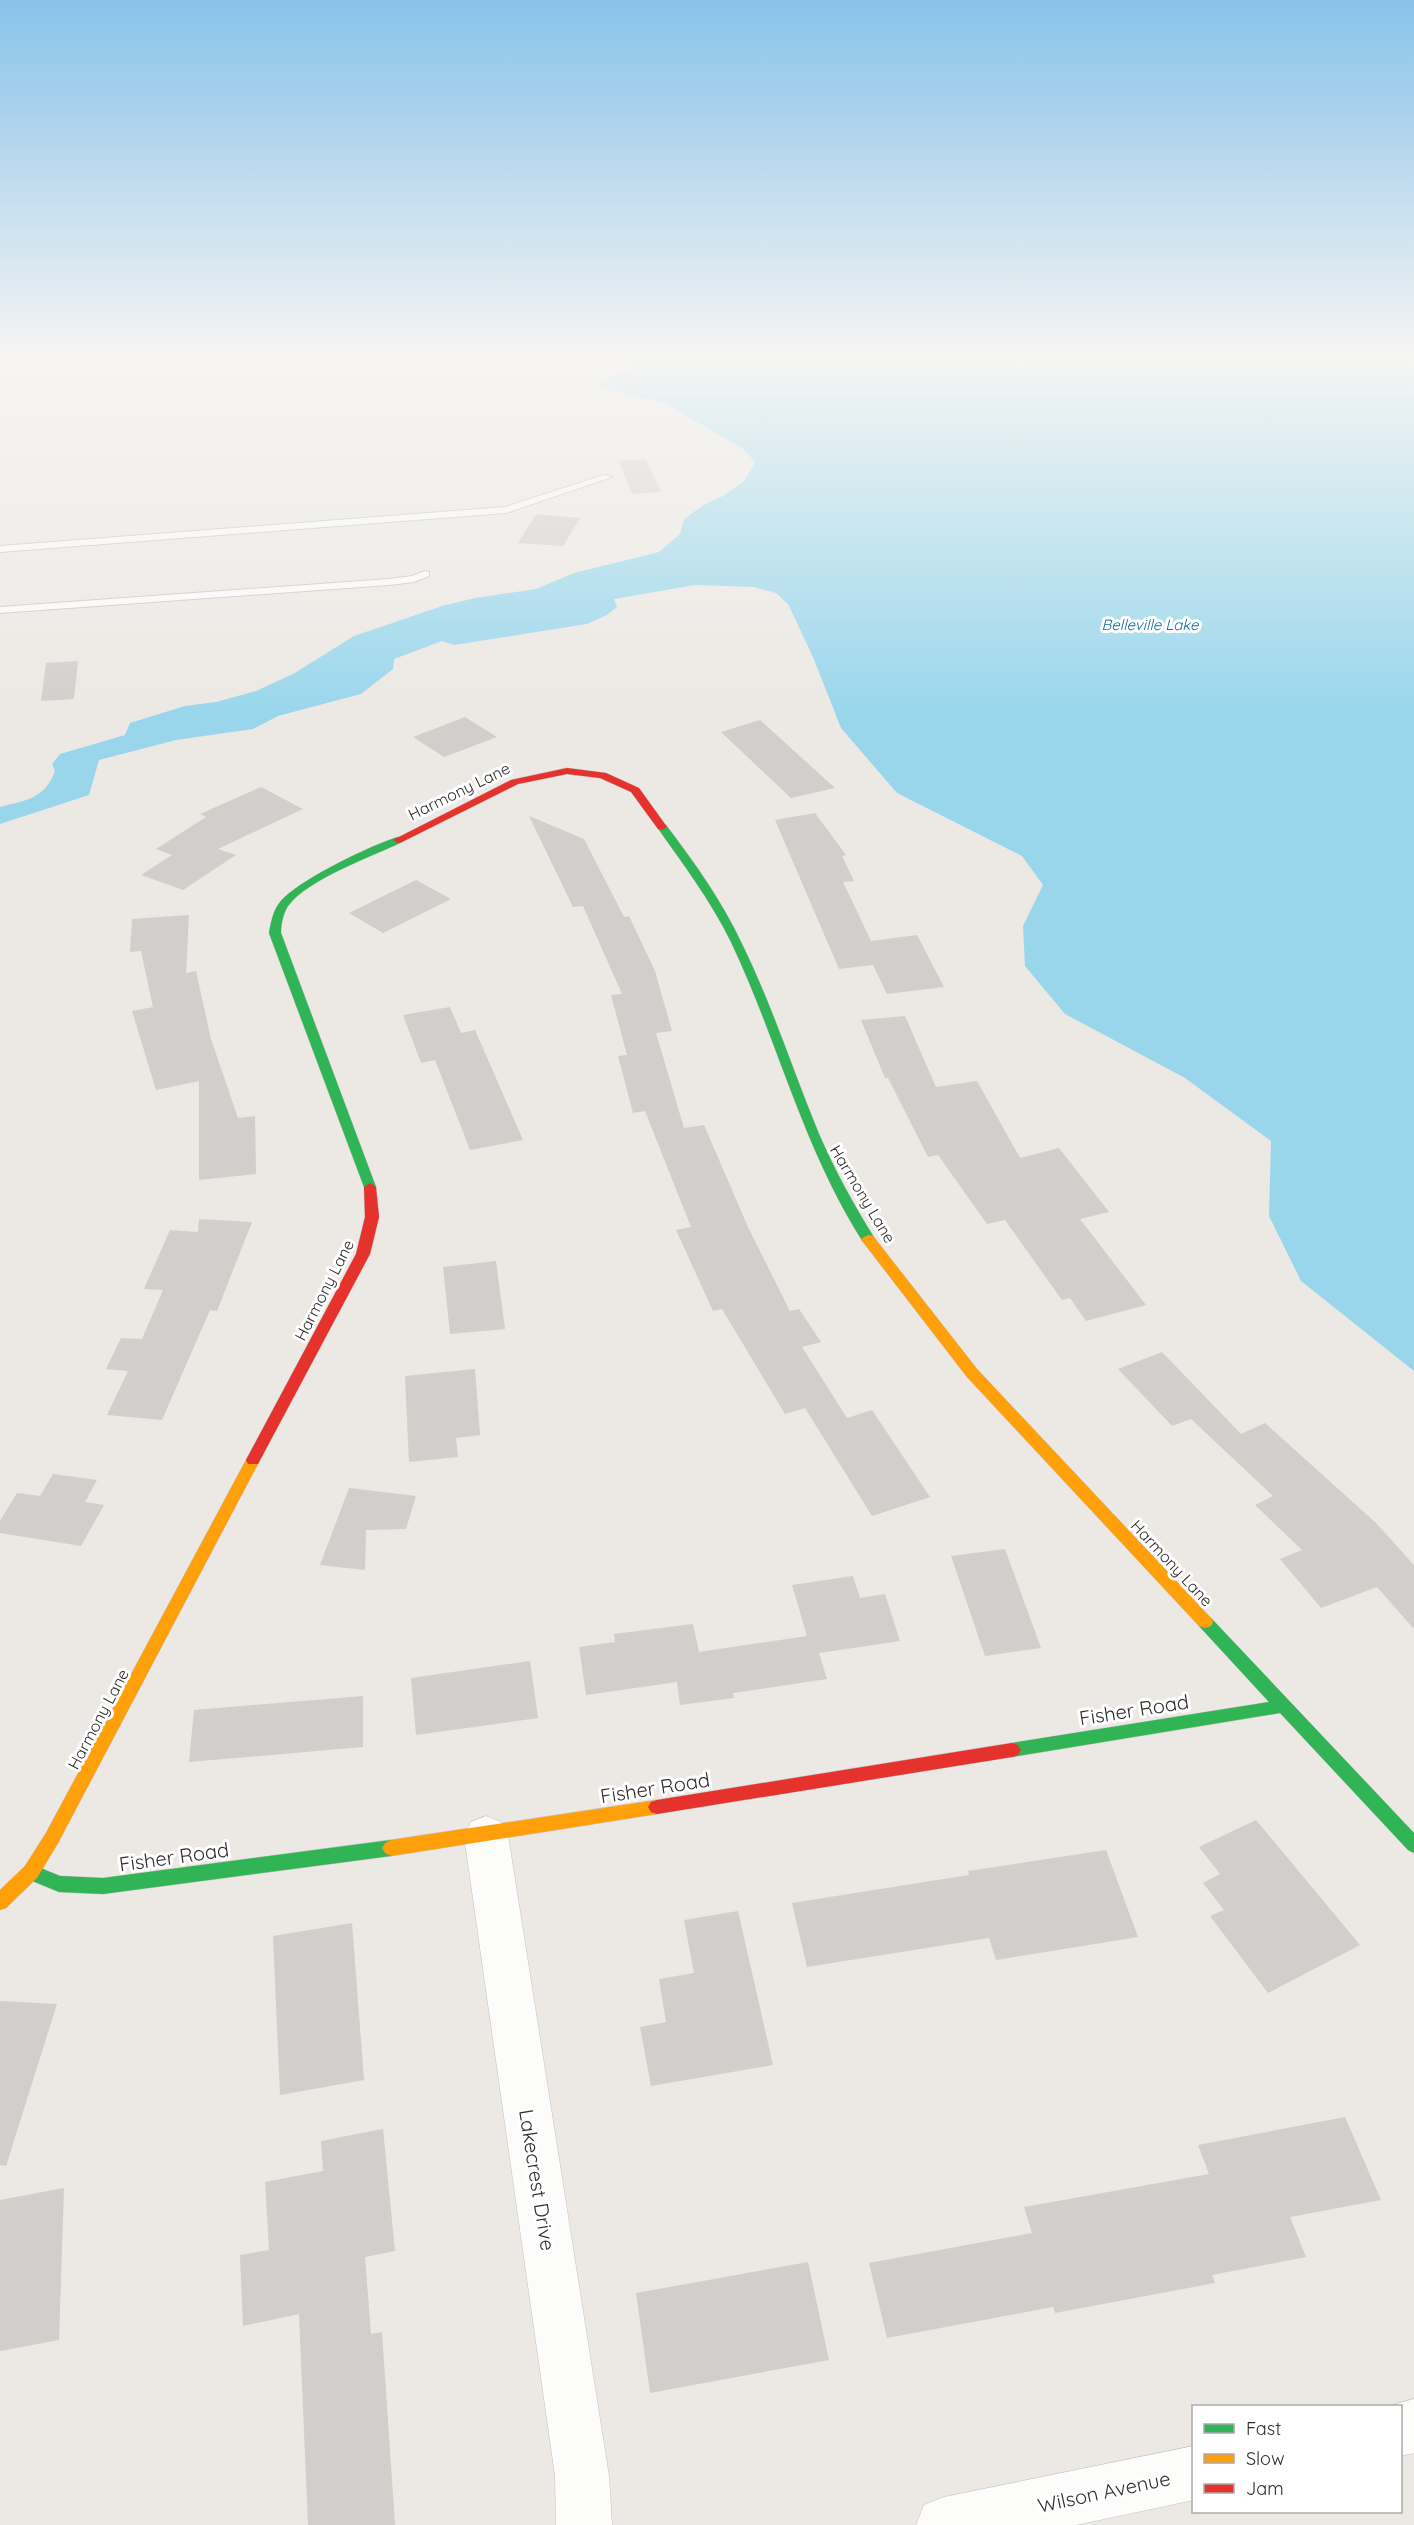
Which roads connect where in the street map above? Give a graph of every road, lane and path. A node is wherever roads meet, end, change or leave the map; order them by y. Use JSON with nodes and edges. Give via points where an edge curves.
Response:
{"nodes":[{"id":1,"x":602,"y":479,"type":"edge"},
{"id":2,"x":0,"y":549,"type":"edge"},
{"id":3,"x":425,"y":574,"type":"dead end"},
{"id":4,"x":0,"y":610,"type":"edge"},
{"id":5,"x":1284,"y":1706,"type":"junction"},
{"id":6,"x":486,"y":1835,"type":"junction"},
{"id":7,"x":1414,"y":1845,"type":"edge"},
{"id":8,"x":31,"y":1872,"type":"junction"},
{"id":9,"x":0,"y":1902,"type":"edge"},
{"id":10,"x":1192,"y":2473,"type":"edge"},
{"id":11,"x":584,"y":2525,"type":"edge"},
{"id":12,"x":944,"y":2525,"type":"edge"}],
"edges":[{"from":1,"to":2,"type":"lane","via":[[506,510]]},
{"from":3,"to":4,"type":"lane","via":[[389,582]]},
{"from":5,"to":6,"type":"street","name":"Fisher Road"},
{"from":5,"to":7,"type":"street","name":"Harmony Lane"},
{"from":5,"to":8,"type":"street","name":"Harmony Lane","via":[[972,1373],[865,1234],[817,1148],[728,923],[635,790],[621,780],[599,773],[546,772],[498,789],[299,890],[280,909],[275,933],[369,1180],[374,1202],[373,1225],[363,1254],[104,1745]]},
{"from":6,"to":8,"type":"street","name":"Fisher Road","via":[[103,1886],[59,1884]]},
{"from":6,"to":11,"type":"street","name":"Lakecrest Drive","via":[[580,2464]]},
{"from":8,"to":9,"type":"street","name":"Harmony Lane"},
{"from":10,"to":12,"type":"street","name":"Wilson Avenue"}]}
